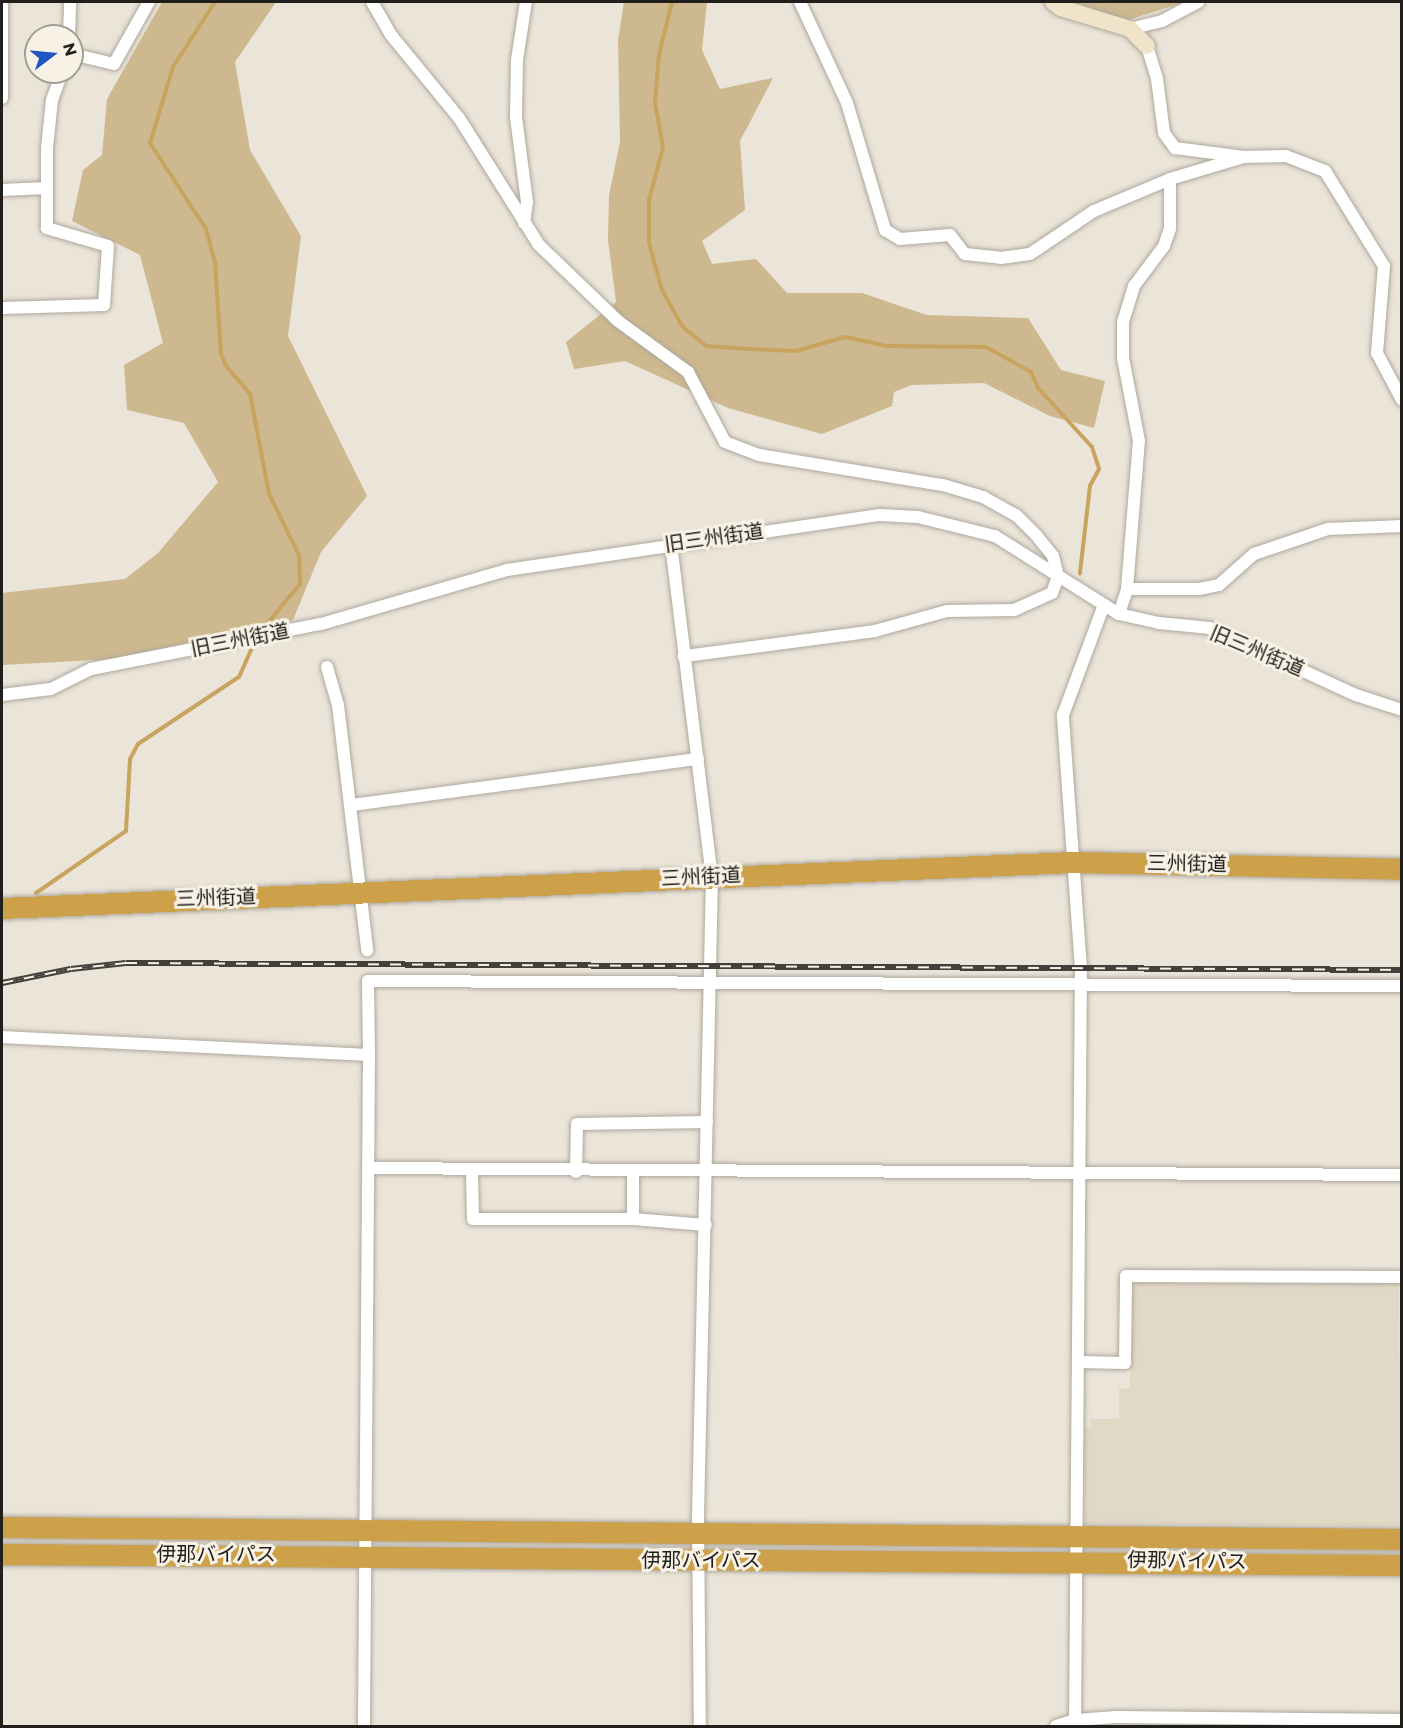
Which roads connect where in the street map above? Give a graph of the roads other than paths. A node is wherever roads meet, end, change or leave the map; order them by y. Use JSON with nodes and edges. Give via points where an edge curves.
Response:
{"nodes":[{"id":1,"x":2,"y":2,"type":"edge"},
{"id":2,"x":70,"y":2,"type":"edge"},
{"id":3,"x":149,"y":2,"type":"edge"},
{"id":4,"x":372,"y":2,"type":"edge"},
{"id":5,"x":526,"y":2,"type":"edge"},
{"id":6,"x":800,"y":2,"type":"edge"},
{"id":7,"x":1053,"y":2,"type":"edge"},
{"id":8,"x":1198,"y":2,"type":"edge"},
{"id":9,"x":69,"y":24,"type":"edge"},
{"id":10,"x":1130,"y":29,"type":"junction"},
{"id":11,"x":1147,"y":46,"type":"joint"},
{"id":12,"x":84,"y":57,"type":"edge"},
{"id":13,"x":58,"y":84,"type":"edge"},
{"id":14,"x":2,"y":98,"type":"edge"},
{"id":15,"x":1244,"y":157,"type":"junction"},
{"id":16,"x":1170,"y":179,"type":"junction"},
{"id":17,"x":47,"y":188,"type":"junction"},
{"id":18,"x":2,"y":190,"type":"edge"},
{"id":19,"x":524,"y":223,"type":"junction"},
{"id":20,"x":2,"y":308,"type":"edge"},
{"id":21,"x":1401,"y":400,"type":"edge"},
{"id":22,"x":1401,"y":526,"type":"edge"},
{"id":23,"x":671,"y":544,"type":"junction"},
{"id":24,"x":1058,"y":576,"type":"junction"},
{"id":25,"x":1127,"y":589,"type":"junction"},
{"id":26,"x":1104,"y":605,"type":"junction"},
{"id":27,"x":1119,"y":614,"type":"junction"},
{"id":28,"x":684,"y":656,"type":"junction"},
{"id":29,"x":327,"y":668,"type":"dead end"},
{"id":30,"x":2,"y":695,"type":"edge"},
{"id":31,"x":1401,"y":710,"type":"edge"},
{"id":32,"x":698,"y":759,"type":"junction"},
{"id":33,"x":352,"y":805,"type":"junction"},
{"id":34,"x":1073,"y":862,"type":"junction"},
{"id":35,"x":1401,"y":869,"type":"edge"},
{"id":36,"x":712,"y":876,"type":"junction"},
{"id":37,"x":360,"y":893,"type":"junction"},
{"id":38,"x":2,"y":908,"type":"edge"},
{"id":39,"x":367,"y":950,"type":"dead end"},
{"id":40,"x":708,"y":984,"type":"junction"},
{"id":41,"x":1080,"y":985,"type":"junction"},
{"id":42,"x":1401,"y":986,"type":"edge"},
{"id":43,"x":2,"y":1036,"type":"edge"},
{"id":44,"x":369,"y":1055,"type":"junction"},
{"id":45,"x":707,"y":1122,"type":"junction"},
{"id":46,"x":368,"y":1168,"type":"junction"},
{"id":47,"x":472,"y":1172,"type":"junction"},
{"id":48,"x":576,"y":1172,"type":"junction"},
{"id":49,"x":633,"y":1172,"type":"junction"},
{"id":50,"x":707,"y":1172,"type":"junction"},
{"id":51,"x":1080,"y":1174,"type":"junction"},
{"id":52,"x":1401,"y":1175,"type":"edge"},
{"id":53,"x":633,"y":1219,"type":"junction"},
{"id":54,"x":706,"y":1225,"type":"junction"},
{"id":55,"x":1401,"y":1277,"type":"edge"},
{"id":56,"x":1079,"y":1362,"type":"junction"},
{"id":57,"x":2,"y":1527,"type":"edge"},
{"id":58,"x":365,"y":1530,"type":"junction"},
{"id":59,"x":699,"y":1535,"type":"junction"},
{"id":60,"x":1078,"y":1536,"type":"junction"},
{"id":61,"x":1401,"y":1539,"type":"edge"},
{"id":62,"x":2,"y":1554,"type":"edge"},
{"id":63,"x":366,"y":1554,"type":"junction"},
{"id":64,"x":699,"y":1560,"type":"junction"},
{"id":65,"x":1078,"y":1560,"type":"junction"},
{"id":66,"x":1401,"y":1564,"type":"edge"},
{"id":67,"x":1401,"y":1720,"type":"edge"},
{"id":68,"x":1076,"y":1723,"type":"edge"},
{"id":69,"x":364,"y":1726,"type":"edge"},
{"id":70,"x":700,"y":1726,"type":"edge"},
{"id":71,"x":1056,"y":1726,"type":"edge"}],
"edges":[{"from":1,"to":14,"type":"street"},
{"from":2,"to":9,"type":"street"},
{"from":3,"to":12,"type":"street","via":[[114,64]]},
{"from":4,"to":19,"type":"street","via":[[391,35],[459,118]]},
{"from":5,"to":19,"type":"street","via":[[517,60],[516,117],[527,202]]},
{"from":6,"to":16,"type":"street","via":[[846,103],[885,230],[900,239],[950,235],[966,254],[1001,258],[1030,254],[1094,211]]},
{"from":7,"to":10,"type":"street","via":[[1061,8]]},
{"from":8,"to":10,"type":"street","via":[[1162,21]]},
{"from":10,"to":11,"type":"street"},
{"from":11,"to":15,"type":"street","via":[[1157,79],[1164,133],[1175,148]]},
{"from":13,"to":17,"type":"street","via":[[52,100]]},
{"from":15,"to":16,"type":"street"},
{"from":15,"to":21,"type":"street","via":[[1304,160],[1325,171],[1351,211],[1383,266],[1377,353]]},
{"from":16,"to":25,"type":"street","via":[[1170,229],[1164,246],[1134,286],[1123,322],[1124,358],[1139,441]]},
{"from":17,"to":18,"type":"street"},
{"from":17,"to":20,"type":"street","via":[[47,228],[108,246],[104,305]]},
{"from":19,"to":24,"type":"street","via":[[539,244],[618,321],[688,372],[725,442],[759,455],[919,480],[983,497],[1016,515],[1036,535],[1053,556]]},
{"from":22,"to":25,"type":"street","via":[[1328,529],[1254,554],[1219,585],[1199,589]]},
{"from":23,"to":24,"type":"street","name":"旧三州街道","via":[[880,515],[918,517],[995,536]]},
{"from":23,"to":28,"type":"street"},
{"from":23,"to":30,"type":"street","name":"旧三州街道","via":[[507,570],[321,624],[91,669],[51,689]]},
{"from":24,"to":26,"type":"street","name":"旧三州街道"},
{"from":24,"to":28,"type":"street","via":[[1052,593],[1014,610],[947,610],[875,631]]},
{"from":25,"to":27,"type":"street"},
{"from":26,"to":27,"type":"street","name":"旧三州街道"},
{"from":26,"to":34,"type":"street","via":[[1062,715]]},
{"from":27,"to":31,"type":"street","name":"旧三州街道","via":[[1147,622],[1210,628],[1356,695]]},
{"from":28,"to":32,"type":"street"},
{"from":29,"to":33,"type":"street","via":[[338,705]]},
{"from":32,"to":33,"type":"street"},
{"from":32,"to":36,"type":"street"},
{"from":33,"to":37,"type":"street"},
{"from":34,"to":35,"type":"highway","name":"三州街道"},
{"from":34,"to":36,"type":"highway","name":"三州街道"},
{"from":34,"to":41,"type":"street"},
{"from":36,"to":37,"type":"highway","name":"三州街道"},
{"from":36,"to":40,"type":"street"},
{"from":37,"to":38,"type":"highway","name":"三州街道"},
{"from":37,"to":39,"type":"street"},
{"from":40,"to":41,"type":"street"},
{"from":40,"to":44,"type":"street","via":[[368,981]]},
{"from":40,"to":45,"type":"street"},
{"from":41,"to":42,"type":"street"},
{"from":41,"to":51,"type":"street"},
{"from":43,"to":44,"type":"street"},
{"from":44,"to":46,"type":"street"},
{"from":45,"to":48,"type":"street","via":[[577,1124]]},
{"from":45,"to":50,"type":"street"},
{"from":46,"to":47,"type":"street"},
{"from":46,"to":58,"type":"street"},
{"from":47,"to":48,"type":"street"},
{"from":47,"to":53,"type":"street","via":[[473,1219]]},
{"from":48,"to":49,"type":"street"},
{"from":49,"to":50,"type":"street"},
{"from":49,"to":53,"type":"street"},
{"from":50,"to":51,"type":"street"},
{"from":50,"to":54,"type":"street"},
{"from":51,"to":52,"type":"street"},
{"from":51,"to":56,"type":"street"},
{"from":53,"to":54,"type":"street"},
{"from":54,"to":59,"type":"street"},
{"from":55,"to":56,"type":"street","via":[[1126,1276],[1125,1363]]},
{"from":56,"to":60,"type":"street"},
{"from":57,"to":58,"type":"highway","name":"伊那バイパス"},
{"from":58,"to":59,"type":"highway","name":"伊那バイパス"},
{"from":58,"to":63,"type":"street"},
{"from":59,"to":60,"type":"highway","name":"伊那バイパス"},
{"from":59,"to":64,"type":"street"},
{"from":60,"to":61,"type":"highway","name":"伊那バイパス"},
{"from":60,"to":65,"type":"street"},
{"from":62,"to":63,"type":"highway","name":"伊那バイパス"},
{"from":63,"to":64,"type":"highway","name":"伊那バイパス"},
{"from":63,"to":69,"type":"street"},
{"from":64,"to":65,"type":"highway","name":"伊那バイパス"},
{"from":64,"to":70,"type":"street"},
{"from":65,"to":66,"type":"highway","name":"伊那バイパス"},
{"from":65,"to":68,"type":"street"},
{"from":67,"to":68,"type":"street"},
{"from":68,"to":71,"type":"street"}]}
